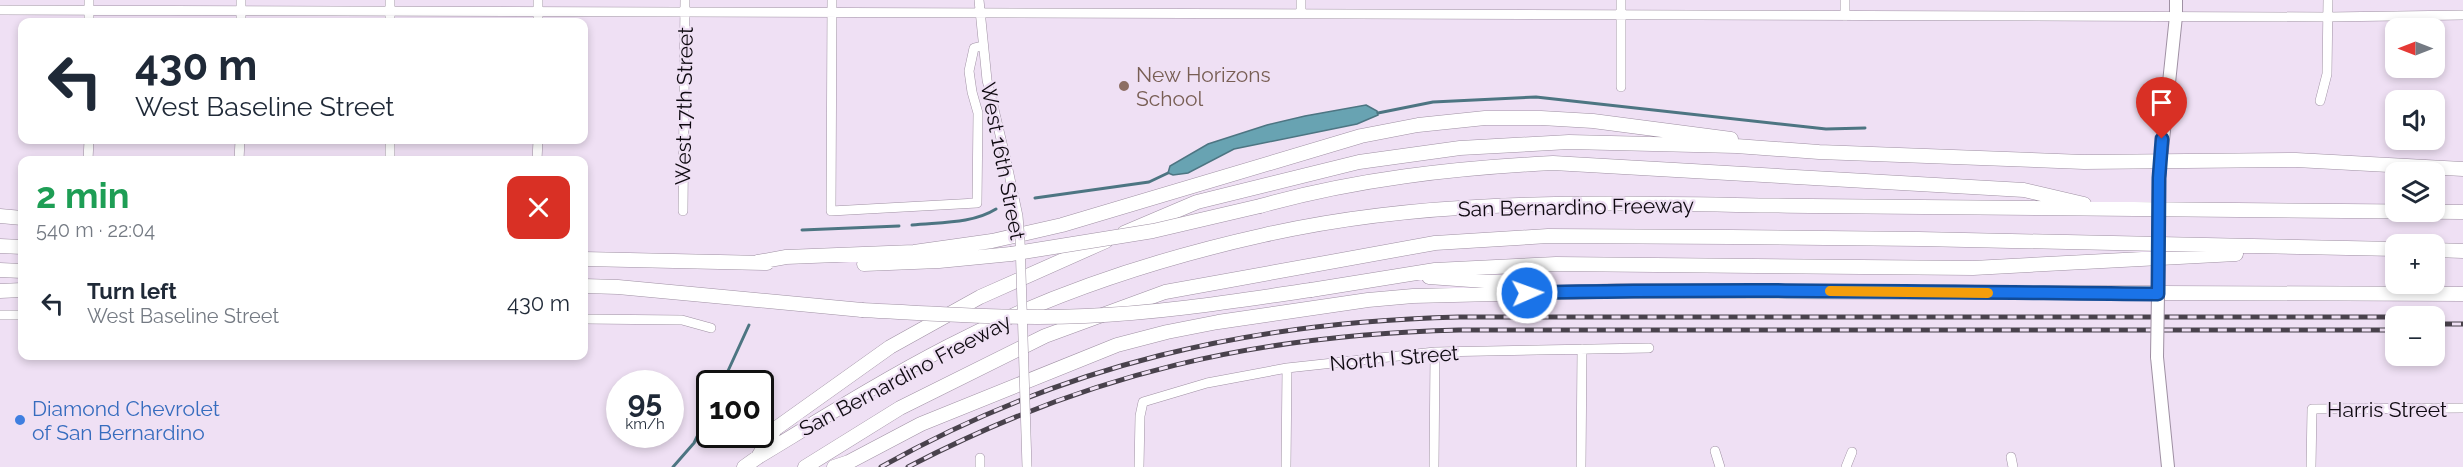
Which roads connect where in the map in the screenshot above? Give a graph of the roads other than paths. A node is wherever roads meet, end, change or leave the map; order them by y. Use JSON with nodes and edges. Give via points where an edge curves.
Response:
{"nodes":[{"id":1,"x":89,"y":0,"type":"edge"},
{"id":2,"x":241,"y":0,"type":"edge"},
{"id":3,"x":390,"y":0,"type":"edge"},
{"id":4,"x":538,"y":0,"type":"edge"},
{"id":5,"x":685,"y":0,"type":"edge"},
{"id":6,"x":832,"y":0,"type":"edge"},
{"id":7,"x":980,"y":0,"type":"edge"},
{"id":8,"x":1301,"y":0,"type":"edge"},
{"id":9,"x":1621,"y":0,"type":"edge"},
{"id":10,"x":1845,"y":0,"type":"edge"},
{"id":11,"x":2176,"y":0,"type":"edge"},
{"id":12,"x":2328,"y":0,"type":"edge"},
{"id":13,"x":0,"y":10,"type":"edge"},
{"id":14,"x":89,"y":10,"type":"junction"},
{"id":15,"x":241,"y":11,"type":"junction"},
{"id":16,"x":390,"y":11,"type":"junction"},
{"id":17,"x":538,"y":12,"type":"junction"},
{"id":18,"x":685,"y":12,"type":"junction"},
{"id":19,"x":832,"y":13,"type":"junction"},
{"id":20,"x":979,"y":13,"type":"junction"},
{"id":21,"x":1301,"y":14,"type":"junction"},
{"id":22,"x":1621,"y":15,"type":"junction"},
{"id":23,"x":2463,"y":15,"type":"edge"},
{"id":24,"x":1845,"y":16,"type":"junction"},
{"id":25,"x":2176,"y":16,"type":"junction"},
{"id":26,"x":2328,"y":17,"type":"junction"},
{"id":27,"x":90,"y":18,"type":"edge"},
{"id":28,"x":241,"y":18,"type":"edge"},
{"id":29,"x":390,"y":18,"type":"edge"},
{"id":30,"x":538,"y":18,"type":"edge"},
{"id":31,"x":982,"y":46,"type":"junction"},
{"id":32,"x":1622,"y":87,"type":"dead end"},
{"id":33,"x":2320,"y":101,"type":"dead end"},
{"id":34,"x":1736,"y":146,"type":"junction"},
{"id":35,"x":2160,"y":160,"type":"junction"},
{"id":36,"x":2463,"y":169,"type":"edge"},
{"id":37,"x":2110,"y":210,"type":"junction"},
{"id":38,"x":683,"y":211,"type":"dead end"},
{"id":39,"x":2463,"y":212,"type":"edge"},
{"id":40,"x":0,"y":216,"type":"edge"},
{"id":41,"x":18,"y":218,"type":"edge"},
{"id":42,"x":0,"y":246,"type":"edge"},
{"id":43,"x":18,"y":247,"type":"edge"},
{"id":44,"x":2347,"y":248,"type":"junction"},
{"id":45,"x":2385,"y":249,"type":"edge"},
{"id":46,"x":2445,"y":250,"type":"edge"},
{"id":47,"x":2463,"y":251,"type":"edge"},
{"id":48,"x":588,"y":259,"type":"edge"},
{"id":49,"x":758,"y":262,"type":"junction"},
{"id":50,"x":0,"y":270,"type":"edge"},
{"id":51,"x":18,"y":271,"type":"edge"},
{"id":52,"x":1394,"y":275,"type":"junction"},
{"id":53,"x":588,"y":286,"type":"edge"},
{"id":54,"x":18,"y":290,"type":"edge"},
{"id":55,"x":0,"y":291,"type":"edge"},
{"id":56,"x":1617,"y":291,"type":"junction"},
{"id":57,"x":2158,"y":294,"type":"junction"},
{"id":58,"x":2463,"y":294,"type":"edge"},
{"id":59,"x":0,"y":315,"type":"edge"},
{"id":60,"x":18,"y":315,"type":"edge"},
{"id":61,"x":588,"y":319,"type":"edge"},
{"id":62,"x":711,"y":328,"type":"dead end"},
{"id":63,"x":1649,"y":348,"type":"dead end"},
{"id":64,"x":1582,"y":350,"type":"junction"},
{"id":65,"x":1435,"y":352,"type":"junction"},
{"id":66,"x":1287,"y":368,"type":"junction"},
{"id":67,"x":2463,"y":408,"type":"edge"},
{"id":68,"x":1714,"y":451,"type":"dead end"},
{"id":69,"x":1852,"y":452,"type":"dead end"},
{"id":70,"x":758,"y":457,"type":"junction"},
{"id":71,"x":744,"y":467,"type":"edge"},
{"id":72,"x":805,"y":467,"type":"edge"},
{"id":73,"x":834,"y":467,"type":"edge"},
{"id":74,"x":1027,"y":467,"type":"edge"},
{"id":75,"x":1139,"y":467,"type":"edge"},
{"id":76,"x":1286,"y":467,"type":"edge"},
{"id":77,"x":1434,"y":467,"type":"edge"},
{"id":78,"x":1581,"y":467,"type":"edge"},
{"id":79,"x":1720,"y":467,"type":"edge"},
{"id":80,"x":1846,"y":467,"type":"edge"},
{"id":81,"x":2168,"y":467,"type":"edge"},
{"id":82,"x":2312,"y":467,"type":"edge"}],
"edges":[{"from":1,"to":14,"type":"street"},
{"from":2,"to":15,"type":"street"},
{"from":3,"to":16,"type":"street"},
{"from":4,"to":17,"type":"street"},
{"from":5,"to":18,"type":"street","name":"West 17th Street"},
{"from":6,"to":19,"type":"street"},
{"from":7,"to":20,"type":"street","name":"West 16th Street"},
{"from":8,"to":21,"type":"street"},
{"from":9,"to":22,"type":"street"},
{"from":10,"to":24,"type":"street"},
{"from":11,"to":25,"type":"main road"},
{"from":12,"to":26,"type":"street"},
{"from":13,"to":14,"type":"street"},
{"from":14,"to":15,"type":"street"},
{"from":14,"to":27,"type":"street"},
{"from":15,"to":16,"type":"street"},
{"from":15,"to":28,"type":"street"},
{"from":16,"to":17,"type":"street"},
{"from":16,"to":29,"type":"street"},
{"from":17,"to":18,"type":"street"},
{"from":17,"to":30,"type":"street"},
{"from":18,"to":19,"type":"street"},
{"from":18,"to":38,"type":"street","name":"West 17th Street"},
{"from":19,"to":20,"type":"street"},
{"from":19,"to":31,"type":"street","via":[[831,211],[977,203],[978,113],[969,70],[974,48]]},
{"from":20,"to":21,"type":"street"},
{"from":20,"to":31,"type":"street","name":"West 16th Street"},
{"from":21,"to":22,"type":"street"},
{"from":22,"to":24,"type":"street"},
{"from":22,"to":32,"type":"street"},
{"from":23,"to":26,"type":"street"},
{"from":24,"to":25,"type":"street"},
{"from":25,"to":26,"type":"street"},
{"from":25,"to":35,"type":"main road"},
{"from":26,"to":33,"type":"street","via":[[2327,74]]},
{"from":31,"to":74,"type":"street","name":"West 16th Street","bridge":true,"via":[[1020,240]]},
{"from":34,"to":35,"type":"highway","via":[[2084,162]]},
{"from":34,"to":49,"type":"highway","via":[[1728,138],[1593,121],[1485,118],[1418,125],[1360,136],[1062,225],[992,241],[914,252],[786,257]]},
{"from":34,"to":70,"type":"highway","via":[[1569,142],[1460,148],[1359,162],[1197,202],[980,297],[890,347],[775,429]]},
{"from":35,"to":36,"type":"highway","via":[[2296,159]]},
{"from":35,"to":57,"type":"main road","bridge":true},
{"from":37,"to":39,"type":"highway","name":"San Bernardino Freeway"},
{"from":37,"to":49,"type":"highway","bridge":true,"via":[[2024,190],[1553,163],[1475,167],[1374,180],[1153,231],[1011,254],[939,261],[786,266]]},
{"from":37,"to":70,"type":"highway","name":"San Bernardino Freeway","via":[[1515,206],[1429,210],[1266,234],[1181,256],[1017,314],[885,381]]},
{"from":40,"to":41,"type":"highway"},
{"from":42,"to":43,"type":"highway"},
{"from":44,"to":45,"type":"highway","name":"San Bernardino Freeway"},
{"from":44,"to":52,"type":"highway","via":[[1972,268],[1557,264],[1467,267]]},
{"from":44,"to":72,"type":"highway","name":"San Bernardino Freeway","via":[[1548,236],[1436,243],[1165,292],[1045,336],[900,408]]},
{"from":46,"to":47,"type":"highway"},
{"from":48,"to":49,"type":"highway"},
{"from":50,"to":51,"type":"highway"},
{"from":52,"to":53,"type":"highway","bridge":true,"via":[[1214,305],[1085,316],[862,310]]},
{"from":52,"to":56,"type":"highway"},
{"from":54,"to":55,"type":"highway"},
{"from":56,"to":57,"type":"highway"},
{"from":56,"to":73,"type":"highway","via":[[1389,298],[1167,332],[1109,348],[998,392]]},
{"from":57,"to":58,"type":"highway"},
{"from":57,"to":81,"type":"main road","bridge":true,"via":[[2157,357]]},
{"from":59,"to":60,"type":"street"},
{"from":61,"to":62,"type":"street","via":[[682,320]]},
{"from":63,"to":64,"type":"street","name":"North I Street"},
{"from":64,"to":65,"type":"street","name":"North I Street"},
{"from":64,"to":78,"type":"street"},
{"from":65,"to":66,"type":"street","name":"North I Street"},
{"from":65,"to":77,"type":"street"},
{"from":66,"to":75,"type":"street","name":"North I Street","via":[[1207,383],[1143,402]]},
{"from":66,"to":76,"type":"street"},
{"from":67,"to":82,"type":"street","name":"Harris Street","via":[[2312,409]]},
{"from":68,"to":79,"type":"street"},
{"from":69,"to":80,"type":"street"},
{"from":70,"to":71,"type":"highway","name":"San Bernardino Freeway"}]}
